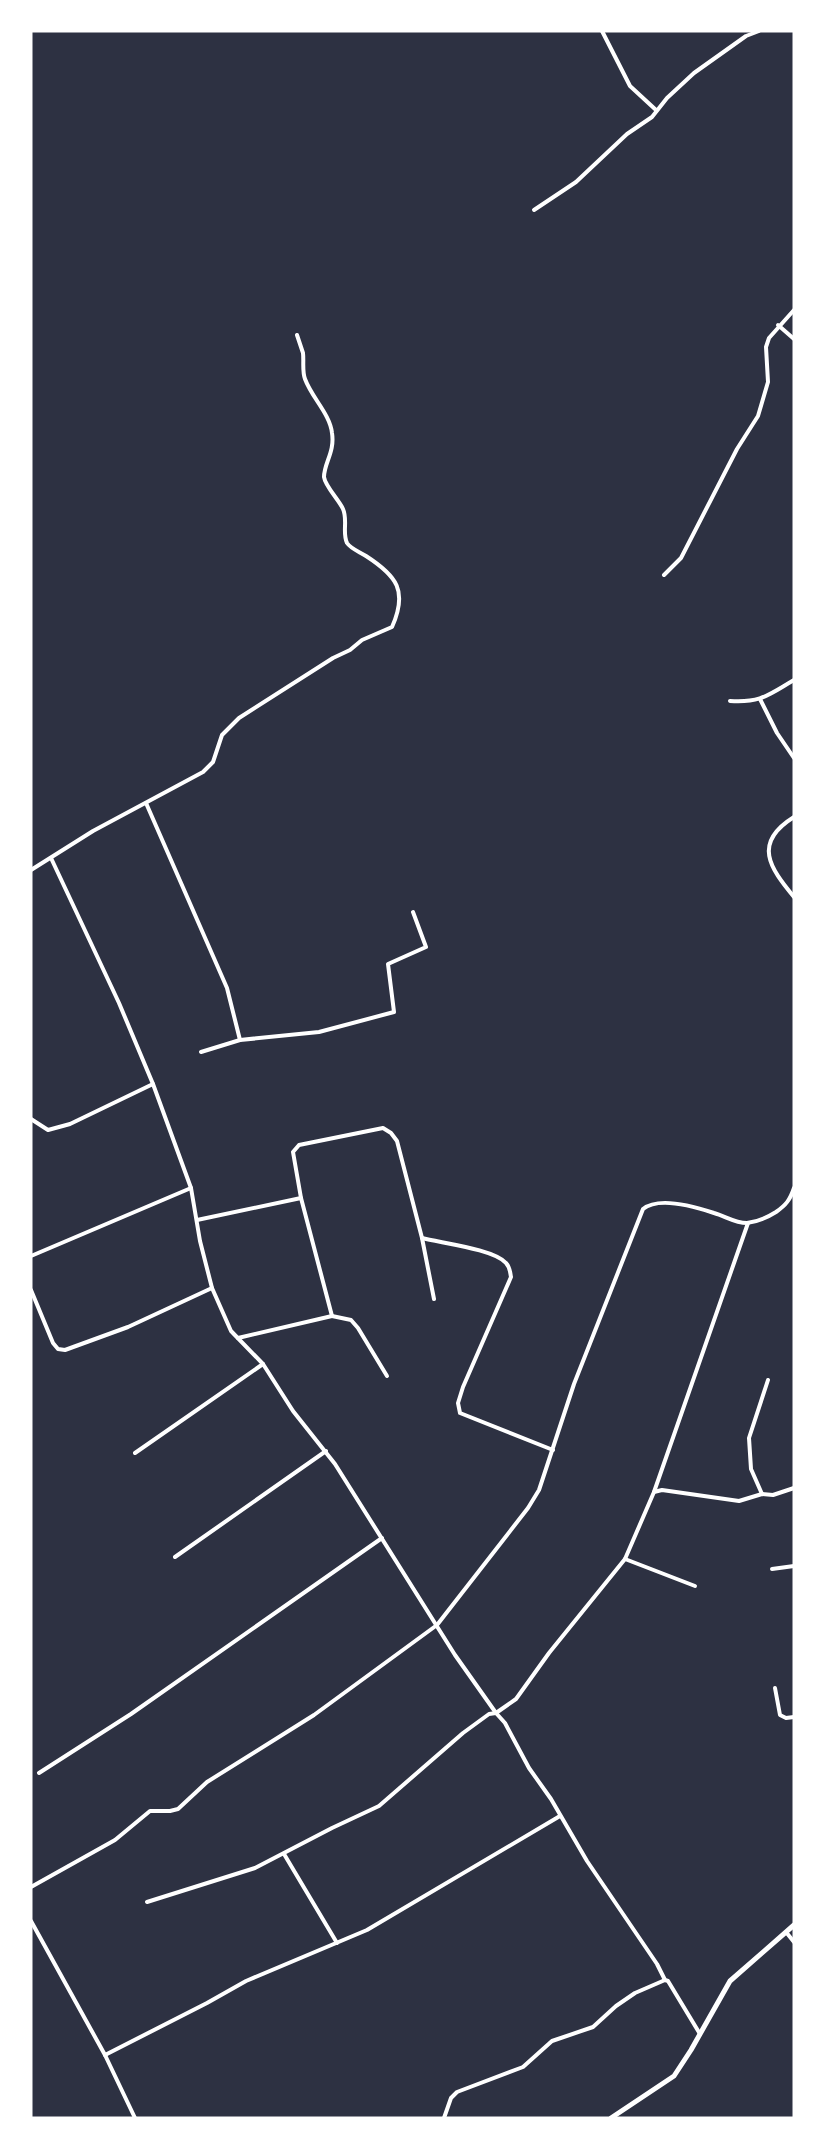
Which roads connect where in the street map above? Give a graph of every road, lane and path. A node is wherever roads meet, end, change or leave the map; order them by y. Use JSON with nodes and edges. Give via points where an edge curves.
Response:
{"nodes":[{"id":1,"x":602,"y":31,"type":"edge"},
{"id":2,"x":744,"y":31,"type":"edge"},
{"id":3,"x":759,"y":31,"type":"edge"},
{"id":4,"x":746,"y":36,"type":"junction"},
{"id":5,"x":656,"y":110,"type":"junction"},
{"id":6,"x":534,"y":210,"type":"dead end"},
{"id":7,"x":794,"y":310,"type":"edge"},
{"id":8,"x":778,"y":325,"type":"junction"},
{"id":9,"x":297,"y":335,"type":"dead end"},
{"id":10,"x":794,"y":339,"type":"edge"},
{"id":11,"x":664,"y":575,"type":"dead end"},
{"id":12,"x":794,"y":680,"type":"edge"},
{"id":13,"x":760,"y":699,"type":"junction"},
{"id":14,"x":730,"y":701,"type":"dead end"},
{"id":15,"x":794,"y":758,"type":"edge"},
{"id":16,"x":146,"y":803,"type":"junction"},
{"id":17,"x":794,"y":817,"type":"edge"},
{"id":18,"x":51,"y":858,"type":"junction"},
{"id":19,"x":31,"y":870,"type":"edge"},
{"id":20,"x":794,"y":897,"type":"edge"},
{"id":21,"x":414,"y":912,"type":"dead end"},
{"id":22,"x":240,"y":1040,"type":"junction"},
{"id":23,"x":201,"y":1052,"type":"dead end"},
{"id":24,"x":153,"y":1084,"type":"junction"},
{"id":25,"x":31,"y":1119,"type":"edge"},
{"id":26,"x":190,"y":1188,"type":"junction"},
{"id":27,"x":794,"y":1188,"type":"edge"},
{"id":28,"x":301,"y":1198,"type":"junction"},
{"id":29,"x":197,"y":1220,"type":"junction"},
{"id":30,"x":748,"y":1223,"type":"junction"},
{"id":31,"x":422,"y":1238,"type":"junction"},
{"id":32,"x":31,"y":1256,"type":"edge"},
{"id":33,"x":212,"y":1288,"type":"junction"},
{"id":34,"x":31,"y":1290,"type":"edge"},
{"id":35,"x":434,"y":1299,"type":"dead end"},
{"id":36,"x":332,"y":1316,"type":"junction"},
{"id":37,"x":238,"y":1338,"type":"junction"},
{"id":38,"x":263,"y":1364,"type":"junction"},
{"id":39,"x":387,"y":1376,"type":"dead end"},
{"id":40,"x":768,"y":1380,"type":"dead end"},
{"id":41,"x":553,"y":1450,"type":"junction"},
{"id":42,"x":326,"y":1451,"type":"junction"},
{"id":43,"x":135,"y":1453,"type":"dead end"},
{"id":44,"x":794,"y":1488,"type":"edge"},
{"id":45,"x":654,"y":1492,"type":"junction"},
{"id":46,"x":762,"y":1494,"type":"junction"},
{"id":47,"x":382,"y":1538,"type":"junction"},
{"id":48,"x":176,"y":1557,"type":"dead end"},
{"id":49,"x":625,"y":1559,"type":"junction"},
{"id":50,"x":794,"y":1566,"type":"edge"},
{"id":51,"x":772,"y":1569,"type":"dead end"},
{"id":52,"x":695,"y":1586,"type":"dead end"},
{"id":53,"x":437,"y":1625,"type":"junction"},
{"id":54,"x":775,"y":1688,"type":"dead end"},
{"id":55,"x":496,"y":1713,"type":"junction"},
{"id":56,"x":794,"y":1717,"type":"edge"},
{"id":57,"x":39,"y":1773,"type":"dead end"},
{"id":58,"x":560,"y":1816,"type":"junction"},
{"id":59,"x":284,"y":1854,"type":"junction"},
{"id":60,"x":31,"y":1887,"type":"edge"},
{"id":61,"x":147,"y":1902,"type":"dead end"},
{"id":62,"x":31,"y":1921,"type":"edge"},
{"id":63,"x":794,"y":1925,"type":"edge"},
{"id":64,"x":786,"y":1932,"type":"junction"},
{"id":65,"x":794,"y":1942,"type":"edge"},
{"id":66,"x":337,"y":1943,"type":"junction"},
{"id":67,"x":665,"y":1980,"type":"junction"},
{"id":68,"x":700,"y":2034,"type":"junction"},
{"id":69,"x":105,"y":2055,"type":"junction"},
{"id":70,"x":135,"y":2118,"type":"edge"},
{"id":71,"x":444,"y":2118,"type":"edge"},
{"id":72,"x":610,"y":2118,"type":"edge"}],
"edges":[{"from":1,"to":5,"type":"street","via":[[630,86]]},
{"from":2,"to":4,"type":"street"},
{"from":3,"to":4,"type":"street"},
{"from":4,"to":5,"type":"street","via":[[681,84]]},
{"from":5,"to":6,"type":"street","via":[[652,117],[627,134],[576,182]]},
{"from":7,"to":8,"type":"street"},
{"from":8,"to":10,"type":"street"},
{"from":8,"to":11,"type":"street","via":[[766,347],[768,382],[763,405],[681,558]]},
{"from":9,"to":16,"type":"street","via":[[311,396],[328,420],[332,432],[333,451],[324,478],[344,512],[345,537],[348,545],[393,579],[401,600],[398,613],[392,627],[362,640],[239,718],[222,734],[213,762],[203,772]]},
{"from":12,"to":13,"type":"street"},
{"from":13,"to":14,"type":"street"},
{"from":13,"to":15,"type":"street"},
{"from":16,"to":18,"type":"street"},
{"from":16,"to":22,"type":"street","via":[[226,988]]},
{"from":17,"to":20,"type":"street","via":[[776,834],[768,855],[773,870]]},
{"from":18,"to":19,"type":"street"},
{"from":18,"to":24,"type":"street"},
{"from":21,"to":22,"type":"street","via":[[426,947],[388,964],[394,1012],[319,1032]]},
{"from":22,"to":23,"type":"street"},
{"from":24,"to":25,"type":"street","via":[[70,1124],[48,1130]]},
{"from":24,"to":26,"type":"street"},
{"from":26,"to":29,"type":"street"},
{"from":26,"to":32,"type":"street"},
{"from":27,"to":30,"type":"street","via":[[785,1205],[767,1218]]},
{"from":28,"to":29,"type":"street"},
{"from":28,"to":31,"type":"street","via":[[293,1152],[299,1145],[383,1128],[397,1141]]},
{"from":28,"to":36,"type":"street"},
{"from":29,"to":33,"type":"street"},
{"from":30,"to":41,"type":"street","via":[[671,1204],[649,1205],[643,1209],[574,1384]]},
{"from":30,"to":45,"type":"street"},
{"from":31,"to":35,"type":"street"},
{"from":31,"to":41,"type":"street","via":[[490,1254],[505,1261],[510,1269],[510,1277],[463,1387],[458,1403],[460,1412]]},
{"from":33,"to":34,"type":"street","via":[[65,1350],[58,1349],[53,1343]]},
{"from":33,"to":37,"type":"street","via":[[224,1319]]},
{"from":36,"to":37,"type":"street"},
{"from":36,"to":39,"type":"street","via":[[351,1320]]},
{"from":37,"to":38,"type":"street"},
{"from":38,"to":42,"type":"street","via":[[293,1411]]},
{"from":38,"to":43,"type":"street"},
{"from":40,"to":46,"type":"street","via":[[749,1438],[751,1469]]},
{"from":41,"to":53,"type":"street","via":[[539,1490],[528,1508]]},
{"from":42,"to":47,"type":"street"},
{"from":42,"to":48,"type":"street"},
{"from":44,"to":46,"type":"street","via":[[773,1496]]},
{"from":45,"to":46,"type":"street","via":[[662,1490],[739,1501]]},
{"from":45,"to":49,"type":"street"},
{"from":47,"to":53,"type":"street"},
{"from":47,"to":57,"type":"street","via":[[131,1714]]},
{"from":49,"to":52,"type":"street"},
{"from":49,"to":55,"type":"street","via":[[516,1699]]},
{"from":50,"to":51,"type":"street"},
{"from":53,"to":55,"type":"street"},
{"from":53,"to":60,"type":"street","via":[[314,1715],[208,1782],[178,1809],[150,1811],[115,1840]]},
{"from":54,"to":56,"type":"street","via":[[780,1715]]},
{"from":55,"to":58,"type":"street"},
{"from":55,"to":59,"type":"street","via":[[489,1714],[463,1733],[379,1806]]},
{"from":58,"to":66,"type":"street","via":[[367,1930]]},
{"from":58,"to":67,"type":"street"},
{"from":59,"to":61,"type":"street","via":[[234,1876]]},
{"from":59,"to":66,"type":"street"},
{"from":62,"to":69,"type":"street"},
{"from":63,"to":64,"type":"street"},
{"from":64,"to":65,"type":"street"},
{"from":64,"to":68,"type":"street","via":[[730,1981]]},
{"from":66,"to":69,"type":"street","via":[[246,1981]]},
{"from":67,"to":68,"type":"street","via":[[668,1980]]},
{"from":67,"to":71,"type":"street","via":[[635,1993],[593,2027],[552,2042],[522,2067],[457,2092]]},
{"from":68,"to":72,"type":"street","via":[[674,2076]]},
{"from":69,"to":70,"type":"street"}]}
